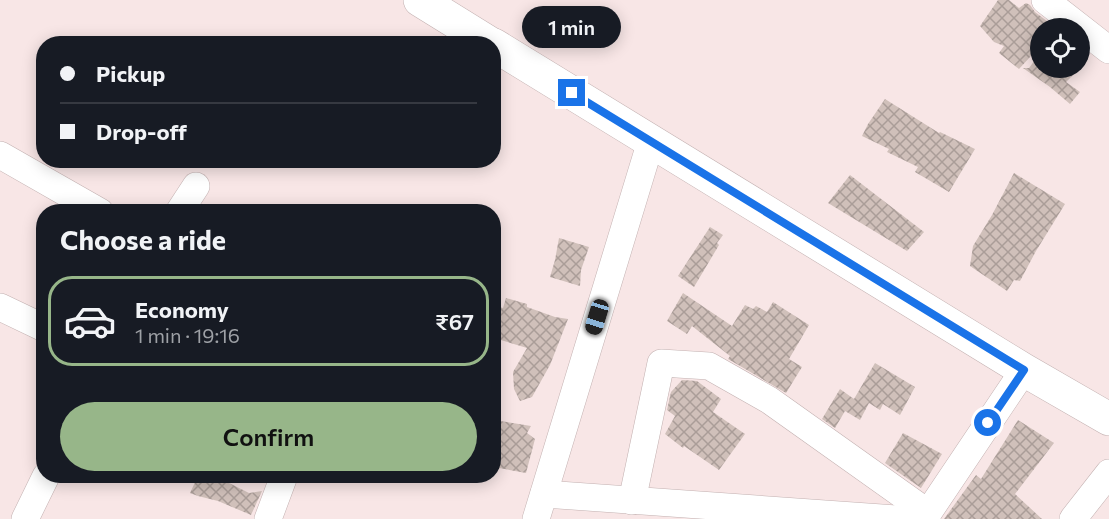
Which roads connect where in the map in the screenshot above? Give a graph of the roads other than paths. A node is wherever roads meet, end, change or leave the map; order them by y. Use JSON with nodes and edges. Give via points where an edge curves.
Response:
{"nodes":[{"id":1,"x":420,"y":0,"type":"edge"},
{"id":2,"x":1045,"y":0,"type":"edge"},
{"id":3,"x":479,"y":36,"type":"edge"},
{"id":4,"x":501,"y":49,"type":"edge"},
{"id":5,"x":1109,"y":50,"type":"edge"},
{"id":6,"x":651,"y":141,"type":"junction"},
{"id":7,"x":0,"y":155,"type":"edge"},
{"id":8,"x":196,"y":186,"type":"dead end"},
{"id":9,"x":86,"y":204,"type":"edge"},
{"id":10,"x":184,"y":204,"type":"edge"},
{"id":11,"x":0,"y":307,"type":"edge"},
{"id":12,"x":36,"y":324,"type":"edge"},
{"id":13,"x":1024,"y":370,"type":"junction"},
{"id":14,"x":1109,"y":419,"type":"edge"},
{"id":15,"x":1109,"y":473,"type":"edge"},
{"id":16,"x":43,"y":483,"type":"edge"},
{"id":17,"x":281,"y":483,"type":"edge"},
{"id":18,"x":632,"y":501,"type":"junction"},
{"id":19,"x":540,"y":506,"type":"edge"},
{"id":20,"x":928,"y":513,"type":"junction"},
{"id":21,"x":25,"y":519,"type":"edge"},
{"id":22,"x":268,"y":519,"type":"edge"},
{"id":23,"x":1073,"y":519,"type":"edge"}],
"edges":[{"from":1,"to":3,"type":"main road"},
{"from":2,"to":5,"type":"street"},
{"from":4,"to":6,"type":"main road"},
{"from":6,"to":13,"type":"main road"},
{"from":6,"to":19,"type":"street"},
{"from":7,"to":9,"type":"street"},
{"from":8,"to":10,"type":"street"},
{"from":11,"to":12,"type":"street"},
{"from":13,"to":14,"type":"main road"},
{"from":13,"to":20,"type":"street"},
{"from":15,"to":23,"type":"street"},
{"from":16,"to":21,"type":"street"},
{"from":17,"to":22,"type":"street"},
{"from":18,"to":19,"type":"street"},
{"from":18,"to":20,"type":"street","via":[[896,519]]},
{"from":18,"to":20,"type":"street","via":[[661,363],[709,366],[770,400]]}]}
